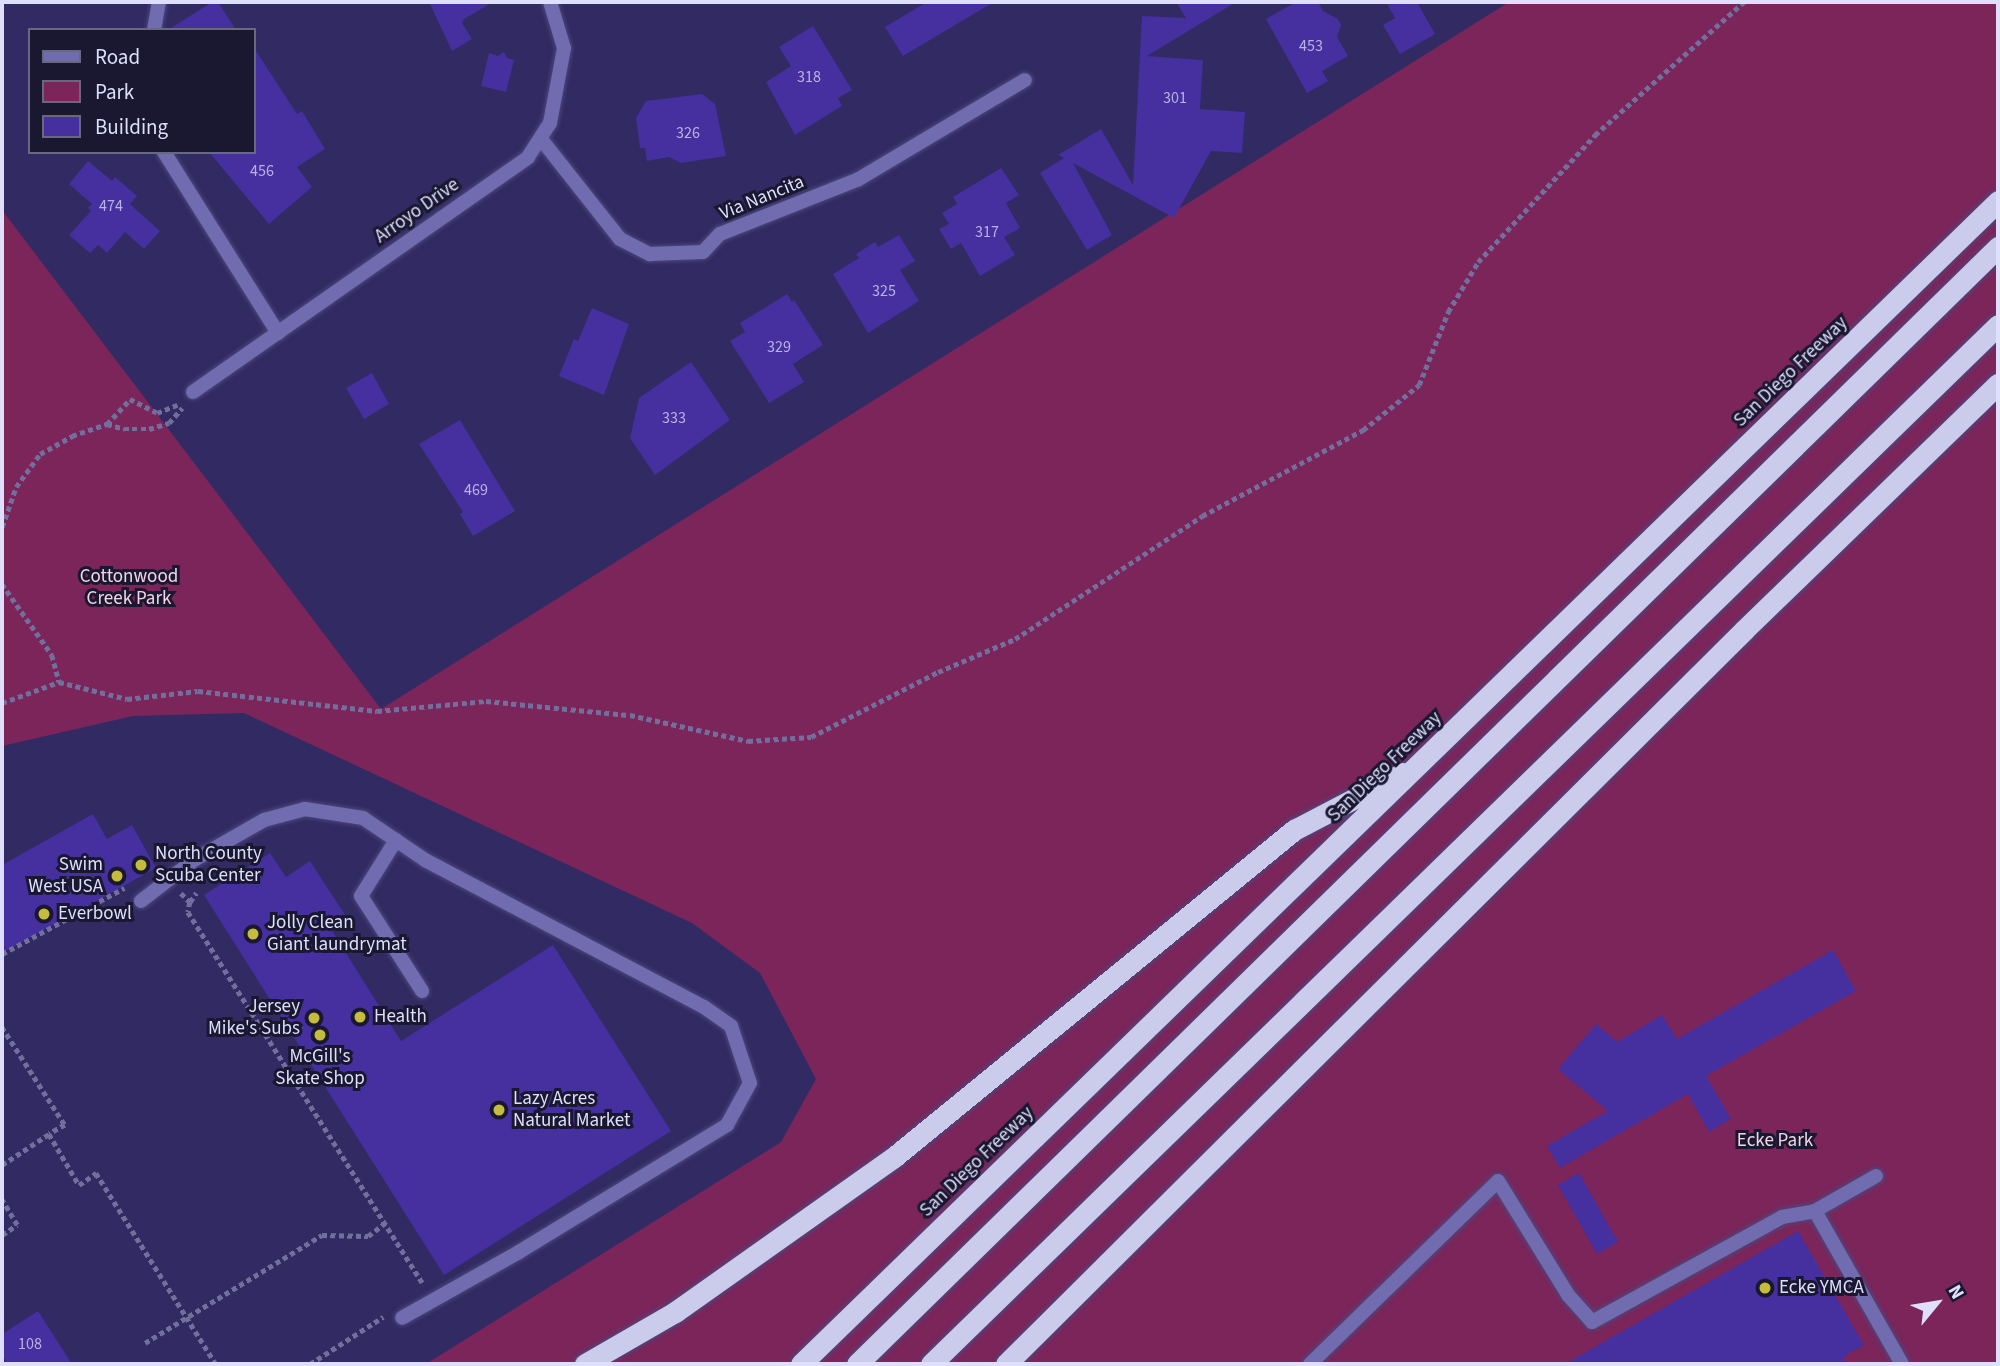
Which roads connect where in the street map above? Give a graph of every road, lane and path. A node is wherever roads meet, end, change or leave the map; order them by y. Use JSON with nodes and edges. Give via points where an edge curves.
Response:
{"nodes":[{"id":1,"x":159,"y":2,"type":"edge"},
{"id":2,"x":550,"y":2,"type":"edge"},
{"id":3,"x":1744,"y":2,"type":"edge"},
{"id":4,"x":154,"y":28,"type":"edge"},
{"id":5,"x":1026,"y":80,"type":"dead end"},
{"id":6,"x":541,"y":139,"type":"junction"},
{"id":7,"x":165,"y":154,"type":"edge"},
{"id":8,"x":1998,"y":201,"type":"edge"},
{"id":9,"x":1998,"y":247,"type":"edge"},
{"id":10,"x":1998,"y":325,"type":"edge"},
{"id":11,"x":278,"y":333,"type":"junction"},
{"id":12,"x":1998,"y":384,"type":"edge"},
{"id":13,"x":193,"y":392,"type":"dead end"},
{"id":14,"x":107,"y":424,"type":"junction"},
{"id":15,"x":2,"y":527,"type":"edge"},
{"id":16,"x":2,"y":584,"type":"edge"},
{"id":17,"x":59,"y":682,"type":"junction"},
{"id":18,"x":2,"y":703,"type":"edge"},
{"id":19,"x":1423,"y":762,"type":"junction"},
{"id":20,"x":396,"y":840,"type":"junction"},
{"id":21,"x":167,"y":880,"type":"junction"},
{"id":22,"x":126,"y":887,"type":"dead end"},
{"id":23,"x":196,"y":893,"type":"dead end"},
{"id":24,"x":141,"y":901,"type":"dead end"},
{"id":25,"x":190,"y":902,"type":"junction"},
{"id":26,"x":2,"y":954,"type":"edge"},
{"id":27,"x":422,"y":991,"type":"dead end"},
{"id":28,"x":2,"y":1027,"type":"edge"},
{"id":29,"x":49,"y":1134,"type":"junction"},
{"id":30,"x":2,"y":1165,"type":"edge"},
{"id":31,"x":1876,"y":1176,"type":"dead end"},
{"id":32,"x":2,"y":1200,"type":"edge"},
{"id":33,"x":1815,"y":1211,"type":"junction"},
{"id":34,"x":385,"y":1223,"type":"junction"},
{"id":35,"x":2,"y":1235,"type":"edge"},
{"id":36,"x":433,"y":1300,"type":"junction"},
{"id":37,"x":187,"y":1318,"type":"junction"},
{"id":38,"x":402,"y":1318,"type":"dead end"},
{"id":39,"x":1041,"y":1331,"type":"junction"},
{"id":40,"x":145,"y":1343,"type":"dead end"},
{"id":41,"x":216,"y":1364,"type":"edge"},
{"id":42,"x":585,"y":1364,"type":"edge"},
{"id":43,"x":801,"y":1364,"type":"edge"},
{"id":44,"x":857,"y":1364,"type":"edge"},
{"id":45,"x":931,"y":1364,"type":"edge"},
{"id":46,"x":1006,"y":1364,"type":"edge"},
{"id":47,"x":1016,"y":1364,"type":"edge"},
{"id":48,"x":1310,"y":1364,"type":"edge"},
{"id":49,"x":1902,"y":1364,"type":"edge"}],
"edges":[{"from":1,"to":4,"type":"street"},
{"from":2,"to":6,"type":"street","name":"Arroyo Drive","via":[[564,48],[550,123]]},
{"from":3,"to":17,"type":"path","via":[[1595,135],[1478,261],[1448,312],[1419,384],[1363,430],[1202,516],[1015,639],[938,672],[811,737],[748,741],[630,715],[486,701],[377,711],[198,691],[127,699]]},
{"from":5,"to":6,"type":"street","name":"Via Nancita","via":[[859,179],[720,234],[703,252],[650,254],[620,239]]},
{"from":6,"to":11,"type":"street","name":"Arroyo Drive","via":[[528,157]]},
{"from":7,"to":11,"type":"street"},
{"from":8,"to":19,"type":"highway","name":"San Diego Freeway"},
{"from":9,"to":44,"type":"highway"},
{"from":10,"to":45,"type":"highway"},
{"from":11,"to":13,"type":"street","name":"Arroyo Drive"},
{"from":12,"to":39,"type":"highway","via":[[1744,630]]},
{"from":14,"to":14,"type":"path","via":[[149,429],[169,423],[188,401],[158,413],[130,399]]},
{"from":14,"to":15,"type":"path","via":[[40,454],[16,487]]},
{"from":16,"to":17,"type":"path","via":[[52,655]]},
{"from":17,"to":18,"type":"path"},
{"from":19,"to":42,"type":"highway","via":[[1294,830],[894,1157],[675,1312]]},
{"from":19,"to":43,"type":"highway","name":"San Diego Freeway"},
{"from":20,"to":21,"type":"street","via":[[363,818],[305,809],[264,820]]},
{"from":20,"to":27,"type":"street","via":[[361,896]]},
{"from":20,"to":36,"type":"street","via":[[731,1026],[750,1083],[727,1125]]},
{"from":21,"to":24,"type":"street"},
{"from":21,"to":25,"type":"path"},
{"from":22,"to":26,"type":"path"},
{"from":23,"to":25,"type":"path"},
{"from":25,"to":34,"type":"path","via":[[188,912]]},
{"from":28,"to":29,"type":"path","via":[[65,1125]]},
{"from":29,"to":30,"type":"path"},
{"from":29,"to":37,"type":"path","via":[[79,1185],[96,1173]]},
{"from":31,"to":33,"type":"street"},
{"from":32,"to":35,"type":"path","via":[[17,1225]]},
{"from":33,"to":48,"type":"street","via":[[1782,1217],[1592,1322],[1568,1295],[1498,1181]]},
{"from":33,"to":49,"type":"street"},
{"from":34,"to":36,"type":"path"},
{"from":34,"to":37,"type":"path","via":[[368,1236],[322,1235]]},
{"from":36,"to":38,"type":"street"},
{"from":37,"to":40,"type":"path"},
{"from":37,"to":41,"type":"path"},
{"from":39,"to":46,"type":"highway"},
{"from":39,"to":47,"type":"highway"}]}
